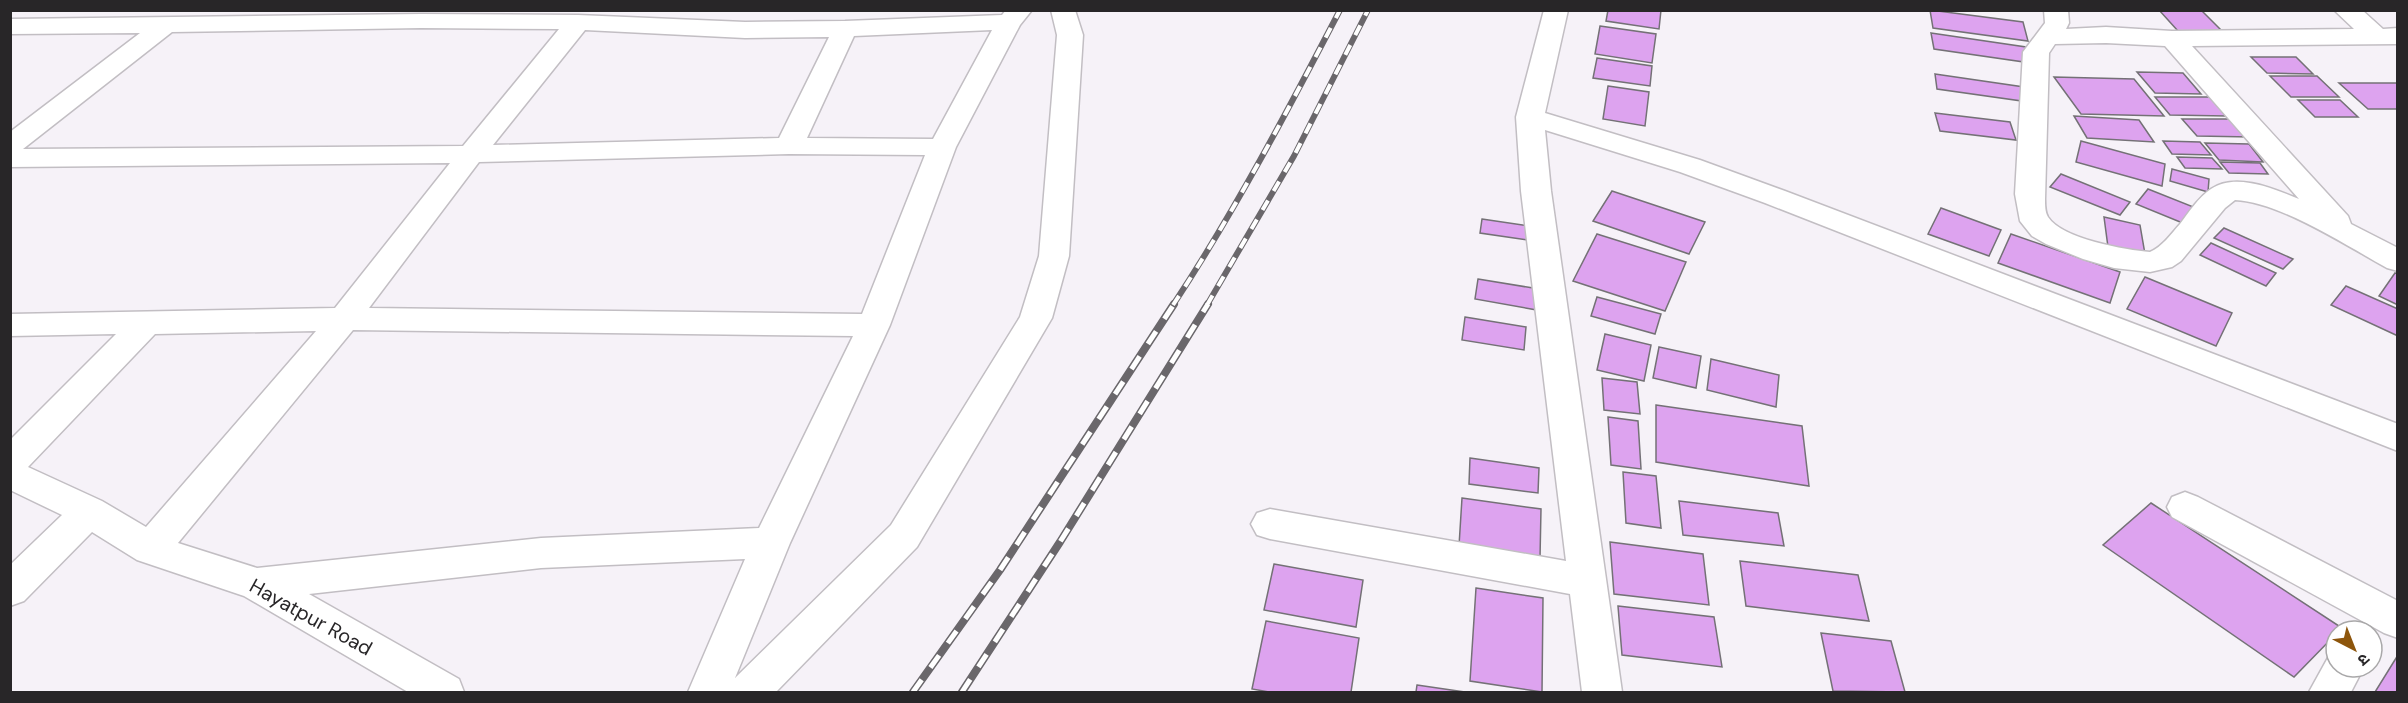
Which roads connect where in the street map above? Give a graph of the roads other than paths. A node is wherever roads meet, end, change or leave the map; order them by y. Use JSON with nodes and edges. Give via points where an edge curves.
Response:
{"nodes":[{"id":1,"x":1063,"y":10,"type":"edge"},
{"id":2,"x":1556,"y":10,"type":"edge"},
{"id":3,"x":2346,"y":10,"type":"edge"},
{"id":4,"x":426,"y":16,"type":"edge"},
{"id":5,"x":1014,"y":16,"type":"edge"},
{"id":6,"x":247,"y":17,"type":"edge"},
{"id":7,"x":117,"y":18,"type":"edge"},
{"id":8,"x":624,"y":18,"type":"edge"},
{"id":9,"x":886,"y":19,"type":"edge"},
{"id":10,"x":750,"y":20,"type":"edge"},
{"id":11,"x":578,"y":22,"type":"junction"},
{"id":12,"x":168,"y":23,"type":"junction"},
{"id":13,"x":2052,"y":24,"type":"edge"},
{"id":14,"x":10,"y":27,"type":"edge"},
{"id":15,"x":845,"y":28,"type":"junction"},
{"id":16,"x":2387,"y":36,"type":"edge"},
{"id":17,"x":2172,"y":39,"type":"junction"},
{"id":18,"x":1530,"y":117,"type":"junction"},
{"id":19,"x":10,"y":146,"type":"edge"},
{"id":20,"x":789,"y":147,"type":"junction"},
{"id":21,"x":942,"y":147,"type":"junction"},
{"id":22,"x":471,"y":154,"type":"junction"},
{"id":23,"x":10,"y":158,"type":"edge"},
{"id":24,"x":2349,"y":236,"type":"junction"},
{"id":25,"x":2397,"y":261,"type":"edge"},
{"id":26,"x":344,"y":319,"type":"junction"},
{"id":27,"x":147,"y":322,"type":"junction"},
{"id":28,"x":874,"y":325,"type":"junction"},
{"id":29,"x":10,"y":326,"type":"edge"},
{"id":30,"x":2397,"y":438,"type":"edge"},
{"id":31,"x":10,"y":463,"type":"edge"},
{"id":32,"x":10,"y":474,"type":"edge"},
{"id":33,"x":2185,"y":507,"type":"dead end"},
{"id":34,"x":90,"y":511,"type":"junction"},
{"id":35,"x":1270,"y":524,"type":"dead end"},
{"id":36,"x":771,"y":543,"type":"junction"},
{"id":37,"x":150,"y":549,"type":"junction"},
{"id":38,"x":1587,"y":581,"type":"junction"},
{"id":39,"x":14,"y":582,"type":"edge"},
{"id":40,"x":257,"y":584,"type":"junction"},
{"id":41,"x":2377,"y":619,"type":"edge"},
{"id":42,"x":2337,"y":679,"type":"edge"},
{"id":43,"x":444,"y":693,"type":"edge"},
{"id":44,"x":709,"y":693,"type":"edge"},
{"id":45,"x":749,"y":693,"type":"edge"},
{"id":46,"x":1602,"y":693,"type":"edge"},
{"id":47,"x":2329,"y":693,"type":"edge"}],
"edges":[{"from":1,"to":45,"type":"street","via":[[1070,35],[1054,256],[1036,318],[904,536]]},
{"from":2,"to":18,"type":"street"},
{"from":3,"to":16,"type":"street"},
{"from":4,"to":6,"type":"street"},
{"from":4,"to":11,"type":"street"},
{"from":5,"to":9,"type":"street"},
{"from":5,"to":21,"type":"street"},
{"from":6,"to":12,"type":"street"},
{"from":7,"to":12,"type":"street"},
{"from":7,"to":14,"type":"street"},
{"from":8,"to":10,"type":"street"},
{"from":8,"to":11,"type":"street"},
{"from":9,"to":15,"type":"street"},
{"from":10,"to":15,"type":"street"},
{"from":11,"to":22,"type":"street"},
{"from":12,"to":19,"type":"street"},
{"from":13,"to":17,"type":"street","via":[[2106,35]]},
{"from":13,"to":24,"type":"street","via":[[2036,52],[2030,185],[2035,222],[2046,233],[2124,260],[2161,260],[2222,194],[2232,190],[2268,197]]},
{"from":15,"to":20,"type":"street"},
{"from":16,"to":17,"type":"street"},
{"from":17,"to":24,"type":"street"},
{"from":18,"to":30,"type":"street","via":[[1690,166],[1775,197]]},
{"from":18,"to":38,"type":"street","via":[[1536,191]]},
{"from":20,"to":21,"type":"street"},
{"from":20,"to":22,"type":"street"},
{"from":21,"to":28,"type":"street"},
{"from":22,"to":23,"type":"street"},
{"from":22,"to":26,"type":"street"},
{"from":24,"to":25,"type":"street"},
{"from":26,"to":27,"type":"street"},
{"from":26,"to":28,"type":"street"},
{"from":26,"to":37,"type":"street"},
{"from":27,"to":29,"type":"street"},
{"from":27,"to":31,"type":"street"},
{"from":28,"to":36,"type":"street"},
{"from":32,"to":34,"type":"street","name":"Hayatpur Road"},
{"from":33,"to":41,"type":"street"},
{"from":34,"to":37,"type":"street","name":"Hayatpur Road"},
{"from":34,"to":39,"type":"street"},
{"from":35,"to":38,"type":"street"},
{"from":36,"to":40,"type":"street","via":[[541,553]]},
{"from":36,"to":44,"type":"street"},
{"from":37,"to":40,"type":"street","name":"Hayatpur Road"},
{"from":38,"to":46,"type":"street"},
{"from":40,"to":43,"type":"street","name":"Hayatpur Road"},
{"from":42,"to":47,"type":"street"}]}
